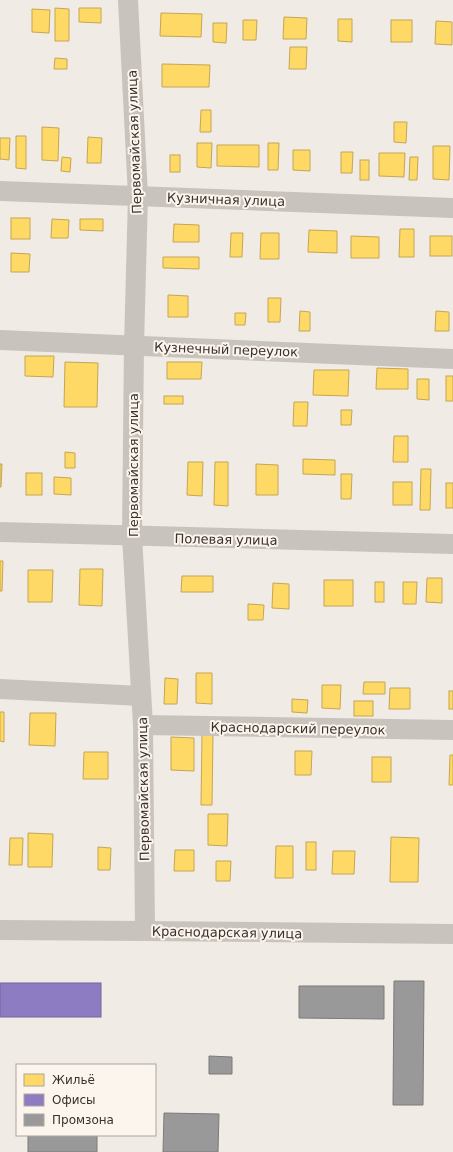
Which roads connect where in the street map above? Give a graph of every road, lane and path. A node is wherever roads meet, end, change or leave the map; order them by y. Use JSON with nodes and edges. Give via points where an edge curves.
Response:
{"nodes":[{"id":1,"x":128,"y":0,"type":"edge"},
{"id":2,"x":0,"y":191,"type":"edge"},
{"id":3,"x":138,"y":196,"type":"junction"},
{"id":4,"x":453,"y":208,"type":"edge"},
{"id":5,"x":0,"y":340,"type":"edge"},
{"id":6,"x":134,"y":346,"type":"junction"},
{"id":7,"x":453,"y":359,"type":"edge"},
{"id":8,"x":0,"y":532,"type":"edge"},
{"id":9,"x":132,"y":536,"type":"junction"},
{"id":10,"x":453,"y":544,"type":"edge"},
{"id":11,"x":0,"y":689,"type":"edge"},
{"id":12,"x":141,"y":696,"type":"junction"},
{"id":13,"x":143,"y":725,"type":"junction"},
{"id":14,"x":453,"y":730,"type":"edge"},
{"id":15,"x":0,"y":930,"type":"edge"},
{"id":16,"x":145,"y":931,"type":"junction"},
{"id":17,"x":453,"y":934,"type":"edge"}],
"edges":[{"from":1,"to":3,"type":"street","name":"Первомайская улица"},
{"from":2,"to":3,"type":"street","name":"Кузничная улица"},
{"from":3,"to":4,"type":"street","name":"Кузничная улица"},
{"from":3,"to":6,"type":"street","name":"Первомайская улица"},
{"from":5,"to":6,"type":"street","name":"Кузнечный переулок"},
{"from":6,"to":7,"type":"street","name":"Кузнечный переулок"},
{"from":6,"to":9,"type":"street","name":"Первомайская улица"},
{"from":8,"to":9,"type":"street","name":"Полевая улица"},
{"from":9,"to":10,"type":"street","name":"Полевая улица"},
{"from":9,"to":12,"type":"street","name":"Первомайская улица"},
{"from":11,"to":12,"type":"street"},
{"from":12,"to":13,"type":"street","name":"Первомайская улица"},
{"from":13,"to":14,"type":"street","name":"Краснодарский переулок"},
{"from":13,"to":16,"type":"street","name":"Первомайская улица"},
{"from":15,"to":16,"type":"street","name":"Краснодарская улица"},
{"from":16,"to":17,"type":"street","name":"Краснодарская улица"}]}
